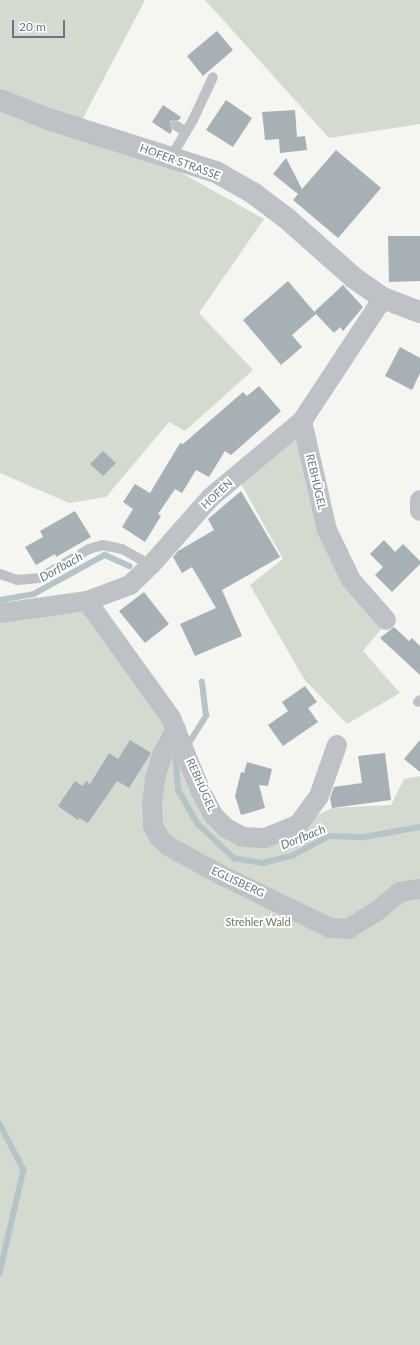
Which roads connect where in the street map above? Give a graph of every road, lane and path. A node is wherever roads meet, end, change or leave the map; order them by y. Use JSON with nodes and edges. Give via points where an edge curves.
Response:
{"nodes":[{"id":1,"x":213,"y":77,"type":"dead end"},
{"id":2,"x":0,"y":100,"type":"edge"},
{"id":3,"x":176,"y":125,"type":"dead end"},
{"id":4,"x":186,"y":132,"type":"junction"},
{"id":5,"x":171,"y":157,"type":"junction"},
{"id":6,"x":383,"y":298,"type":"junction"},
{"id":7,"x":420,"y":312,"type":"edge"},
{"id":8,"x":302,"y":421,"type":"junction"},
{"id":9,"x":420,"y":500,"type":"edge"},
{"id":10,"x":420,"y":511,"type":"edge"},
{"id":11,"x":151,"y":565,"type":"junction"},
{"id":12,"x":0,"y":574,"type":"edge"},
{"id":13,"x":87,"y":601,"type":"junction"},
{"id":14,"x":0,"y":613,"type":"edge"},
{"id":15,"x":386,"y":620,"type":"dead end"},
{"id":16,"x":182,"y":744,"type":"junction"},
{"id":17,"x":337,"y":745,"type":"dead end"},
{"id":18,"x":420,"y":889,"type":"edge"}],
"edges":[{"from":1,"to":4,"type":"lane"},
{"from":2,"to":5,"type":"street","name":"HOFER STRASSE","via":[[48,119]]},
{"from":3,"to":4,"type":"lane"},
{"from":4,"to":5,"type":"lane"},
{"from":5,"to":6,"type":"street","name":"HOFER STRASSE","via":[[216,172],[253,193],[284,216],[354,278]]},
{"from":6,"to":7,"type":"street","name":"HOFER STRASSE"},
{"from":6,"to":8,"type":"street","name":"HOFEN"},
{"from":8,"to":11,"type":"street","name":"HOFEN","via":[[210,498]]},
{"from":8,"to":15,"type":"street","name":"REBHÜGEL","via":[[327,530],[351,580]]},
{"from":9,"to":10,"type":"street"},
{"from":11,"to":12,"type":"lane","via":[[122,549],[102,546],[89,549],[40,578],[17,580]]},
{"from":11,"to":13,"type":"street","name":"HOFEN","via":[[130,585]]},
{"from":13,"to":14,"type":"street","name":"HOFEN"},
{"from":13,"to":16,"type":"street","name":"REBHÜGEL","via":[[167,713]]},
{"from":16,"to":17,"type":"street","name":"REBHÜGEL","via":[[201,792],[214,816],[226,828],[243,837],[265,838],[298,825],[319,796]]},
{"from":16,"to":18,"type":"street","name":"EGLISBERG","via":[[162,755],[155,779],[153,826],[168,846],[330,928],[348,930],[400,892]]}]}
